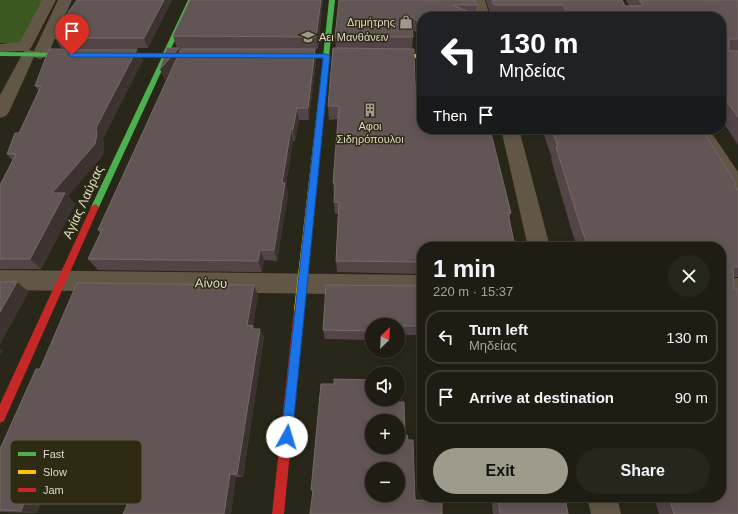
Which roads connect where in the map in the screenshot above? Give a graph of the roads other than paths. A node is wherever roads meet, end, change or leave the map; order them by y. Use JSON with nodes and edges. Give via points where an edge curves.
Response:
{"nodes":[{"id":1,"x":49,"y":0,"type":"edge"},
{"id":2,"x":65,"y":0,"type":"edge"},
{"id":3,"x":191,"y":0,"type":"edge"},
{"id":4,"x":332,"y":0,"type":"edge"},
{"id":5,"x":478,"y":0,"type":"edge"},
{"id":6,"x":482,"y":12,"type":"edge"},
{"id":7,"x":0,"y":48,"type":"edge"},
{"id":8,"x":0,"y":54,"type":"edge"},
{"id":9,"x":34,"y":54,"type":"junction"},
{"id":10,"x":87,"y":55,"type":"edge"},
{"id":11,"x":103,"y":55,"type":"edge"},
{"id":12,"x":165,"y":55,"type":"junction"},
{"id":13,"x":188,"y":55,"type":"edge"},
{"id":14,"x":374,"y":56,"type":"edge"},
{"id":15,"x":417,"y":56,"type":"edge"},
{"id":16,"x":0,"y":112,"type":"edge"},
{"id":17,"x":511,"y":134,"type":"edge"},
{"id":18,"x":703,"y":134,"type":"edge"},
{"id":19,"x":738,"y":188,"type":"edge"},
{"id":20,"x":538,"y":242,"type":"edge"},
{"id":21,"x":0,"y":280,"type":"edge"},
{"id":22,"x":61,"y":280,"type":"junction"},
{"id":23,"x":303,"y":284,"type":"junction"},
{"id":24,"x":417,"y":285,"type":"edge"},
{"id":25,"x":726,"y":288,"type":"edge"},
{"id":26,"x":738,"y":288,"type":"edge"},
{"id":27,"x":0,"y":417,"type":"edge"},
{"id":28,"x":603,"y":502,"type":"edge"},
{"id":29,"x":278,"y":514,"type":"edge"},
{"id":30,"x":606,"y":514,"type":"edge"}],
"edges":[{"from":1,"to":7,"type":"street","via":[[26,46]]},
{"from":2,"to":9,"type":"street"},
{"from":3,"to":12,"type":"street","name":"Αγίας Λαύρας"},
{"from":4,"to":23,"type":"street"},
{"from":5,"to":6,"type":"street"},
{"from":8,"to":9,"type":"street"},
{"from":9,"to":10,"type":"street"},
{"from":9,"to":16,"type":"street"},
{"from":11,"to":12,"type":"street"},
{"from":12,"to":13,"type":"street"},
{"from":12,"to":22,"type":"street","name":"Αγίας Λαύρας"},
{"from":14,"to":15,"type":"street"},
{"from":17,"to":20,"type":"street"},
{"from":18,"to":19,"type":"street"},
{"from":21,"to":22,"type":"street","name":"Αίνου"},
{"from":22,"to":23,"type":"street","name":"Αίνου"},
{"from":22,"to":27,"type":"street","name":"Αγίας Λαύρας"},
{"from":23,"to":24,"type":"street","name":"Αίνου"},
{"from":23,"to":29,"type":"street"},
{"from":25,"to":26,"type":"street"},
{"from":28,"to":30,"type":"street"}]}
